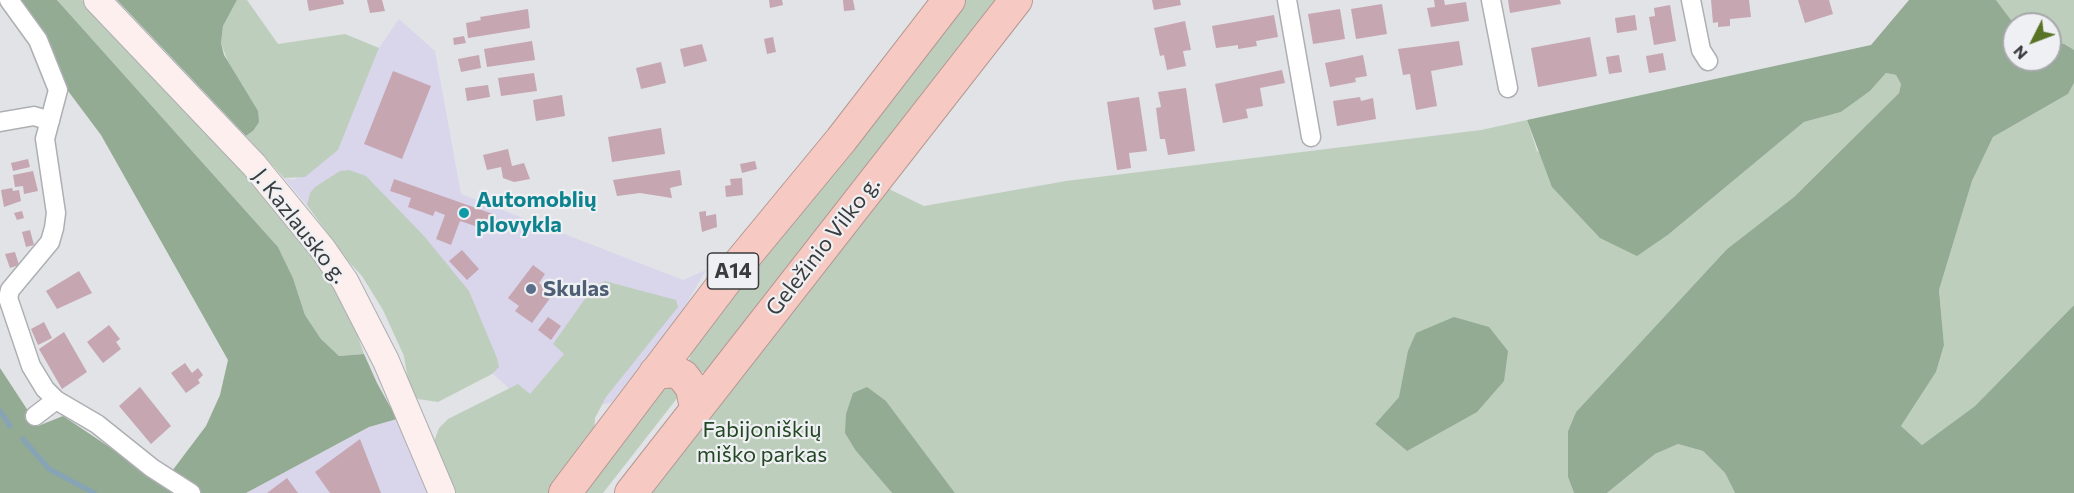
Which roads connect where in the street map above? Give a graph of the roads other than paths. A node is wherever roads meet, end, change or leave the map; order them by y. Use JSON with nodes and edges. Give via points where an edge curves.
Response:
{"nodes":[{"id":1,"x":9,"y":0,"type":"edge"},
{"id":2,"x":97,"y":0,"type":"edge"},
{"id":3,"x":949,"y":0,"type":"edge"},
{"id":4,"x":1016,"y":0,"type":"edge"},
{"id":5,"x":1287,"y":0,"type":"edge"},
{"id":6,"x":1491,"y":0,"type":"edge"},
{"id":7,"x":1691,"y":0,"type":"edge"},
{"id":8,"x":1708,"y":61,"type":"dead end"},
{"id":9,"x":1508,"y":88,"type":"dead end"},
{"id":10,"x":50,"y":121,"type":"junction"},
{"id":11,"x":0,"y":122,"type":"edge"},
{"id":12,"x":1311,"y":137,"type":"dead end"},
{"id":13,"x":655,"y":373,"type":"junction"},
{"id":14,"x":56,"y":400,"type":"junction"},
{"id":15,"x":696,"y":408,"type":"junction"},
{"id":16,"x":35,"y":416,"type":"dead end"},
{"id":17,"x":191,"y":493,"type":"edge"},
{"id":18,"x":442,"y":493,"type":"edge"},
{"id":19,"x":565,"y":493,"type":"edge"},
{"id":20,"x":631,"y":493,"type":"edge"}],
"edges":[{"from":1,"to":10,"type":"street","via":[[38,40],[54,76],[57,103]]},
{"from":2,"to":18,"type":"street","name":"J. Kazlausko g.","via":[[254,165],[322,248],[345,281],[386,361]]},
{"from":3,"to":13,"type":"highway","number":"A14"},
{"from":4,"to":15,"type":"highway","name":"Geležinio Vilko g.","number":"A14"},
{"from":5,"to":12,"type":"street"},
{"from":6,"to":9,"type":"street"},
{"from":7,"to":8,"type":"street","via":[[1699,42]]},
{"from":10,"to":11,"type":"street","via":[[34,116]]},
{"from":10,"to":14,"type":"street","via":[[45,139],[56,213],[54,228],[50,242],[10,290],[8,298],[31,366]]},
{"from":13,"to":15,"type":"highway","via":[[673,371],[683,376],[692,388]]},
{"from":13,"to":19,"type":"highway","number":"A14"},
{"from":14,"to":16,"type":"street"},
{"from":14,"to":17,"type":"street","via":[[97,424]]},
{"from":15,"to":20,"type":"highway","name":"Geležinio Vilko g.","number":"A14"}]}
